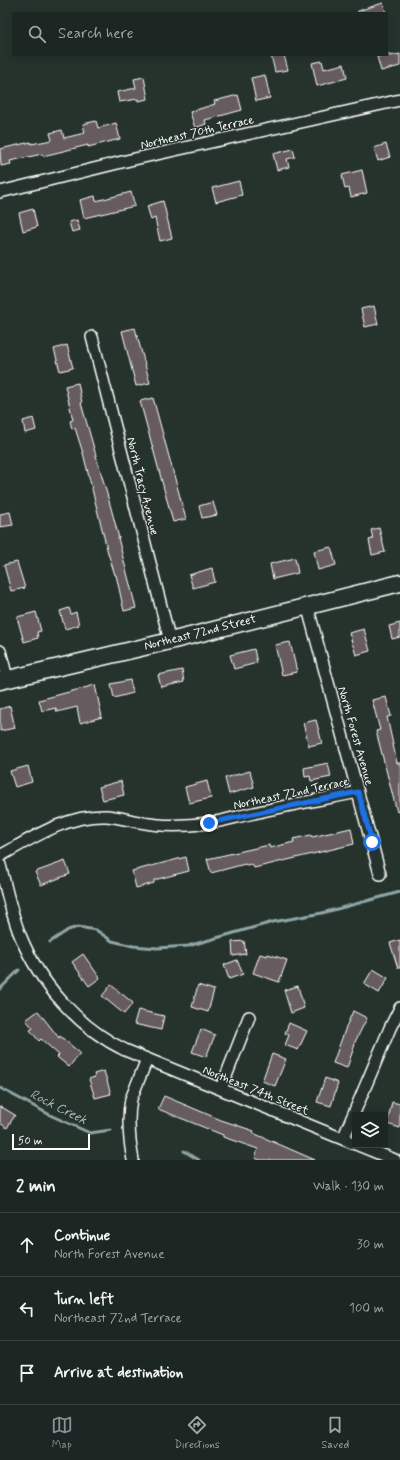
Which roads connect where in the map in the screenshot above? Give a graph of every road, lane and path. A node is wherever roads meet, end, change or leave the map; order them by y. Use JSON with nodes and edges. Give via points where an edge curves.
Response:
{"nodes":[{"id":1,"x":400,"y":100,"type":"edge"},
{"id":2,"x":0,"y":192,"type":"edge"},
{"id":3,"x":92,"y":337,"type":"dead end"},
{"id":4,"x":400,"y":583,"type":"edge"},
{"id":5,"x":307,"y":605,"type":"junction"},
{"id":6,"x":170,"y":641,"type":"junction"},
{"id":7,"x":0,"y":651,"type":"edge"},
{"id":8,"x":4,"y":680,"type":"edge"},
{"id":9,"x":358,"y":792,"type":"junction"},
{"id":10,"x":0,"y":856,"type":"edge"},
{"id":11,"x":0,"y":865,"type":"edge"},
{"id":12,"x":380,"y":874,"type":"dead end"},
{"id":13,"x":400,"y":1008,"type":"edge"},
{"id":14,"x":249,"y":1017,"type":"dead end"},
{"id":15,"x":147,"y":1060,"type":"junction"},
{"id":16,"x":221,"y":1089,"type":"junction"},
{"id":17,"x":343,"y":1139,"type":"junction"},
{"id":18,"x":352,"y":1143,"type":"edge"},
{"id":19,"x":365,"y":1148,"type":"edge"},
{"id":20,"x":133,"y":1160,"type":"edge"},
{"id":21,"x":395,"y":1160,"type":"edge"}],
"edges":[{"from":1,"to":2,"type":"street","name":"Northeast 70th Terrace","via":[[130,160]]},
{"from":3,"to":6,"type":"street","name":"North Tracy Avenue"},
{"from":4,"to":5,"type":"main road","name":"Northeast 72nd Street"},
{"from":5,"to":6,"type":"main road","name":"Northeast 72nd Street"},
{"from":5,"to":9,"type":"street","name":"North Forest Avenue"},
{"from":6,"to":8,"type":"main road","name":"Northeast 72nd Street"},
{"from":7,"to":8,"type":"street"},
{"from":9,"to":10,"type":"street","name":"Northeast 72nd Terrace","via":[[209,823],[157,824],[93,816],[56,826]]},
{"from":9,"to":12,"type":"street","name":"North Forest Avenue"},
{"from":11,"to":15,"type":"street","name":"Northeast 74th Street","via":[[20,935],[46,982],[72,1012],[96,1034]]},
{"from":13,"to":17,"type":"street"},
{"from":14,"to":16,"type":"street"},
{"from":15,"to":16,"type":"street","name":"Northeast 74th Street"},
{"from":15,"to":20,"type":"street","via":[[130,1105],[129,1139]]},
{"from":16,"to":17,"type":"street","name":"Northeast 74th Street"},
{"from":17,"to":18,"type":"street","name":"Northeast 74th Street"},
{"from":19,"to":21,"type":"street"}]}
